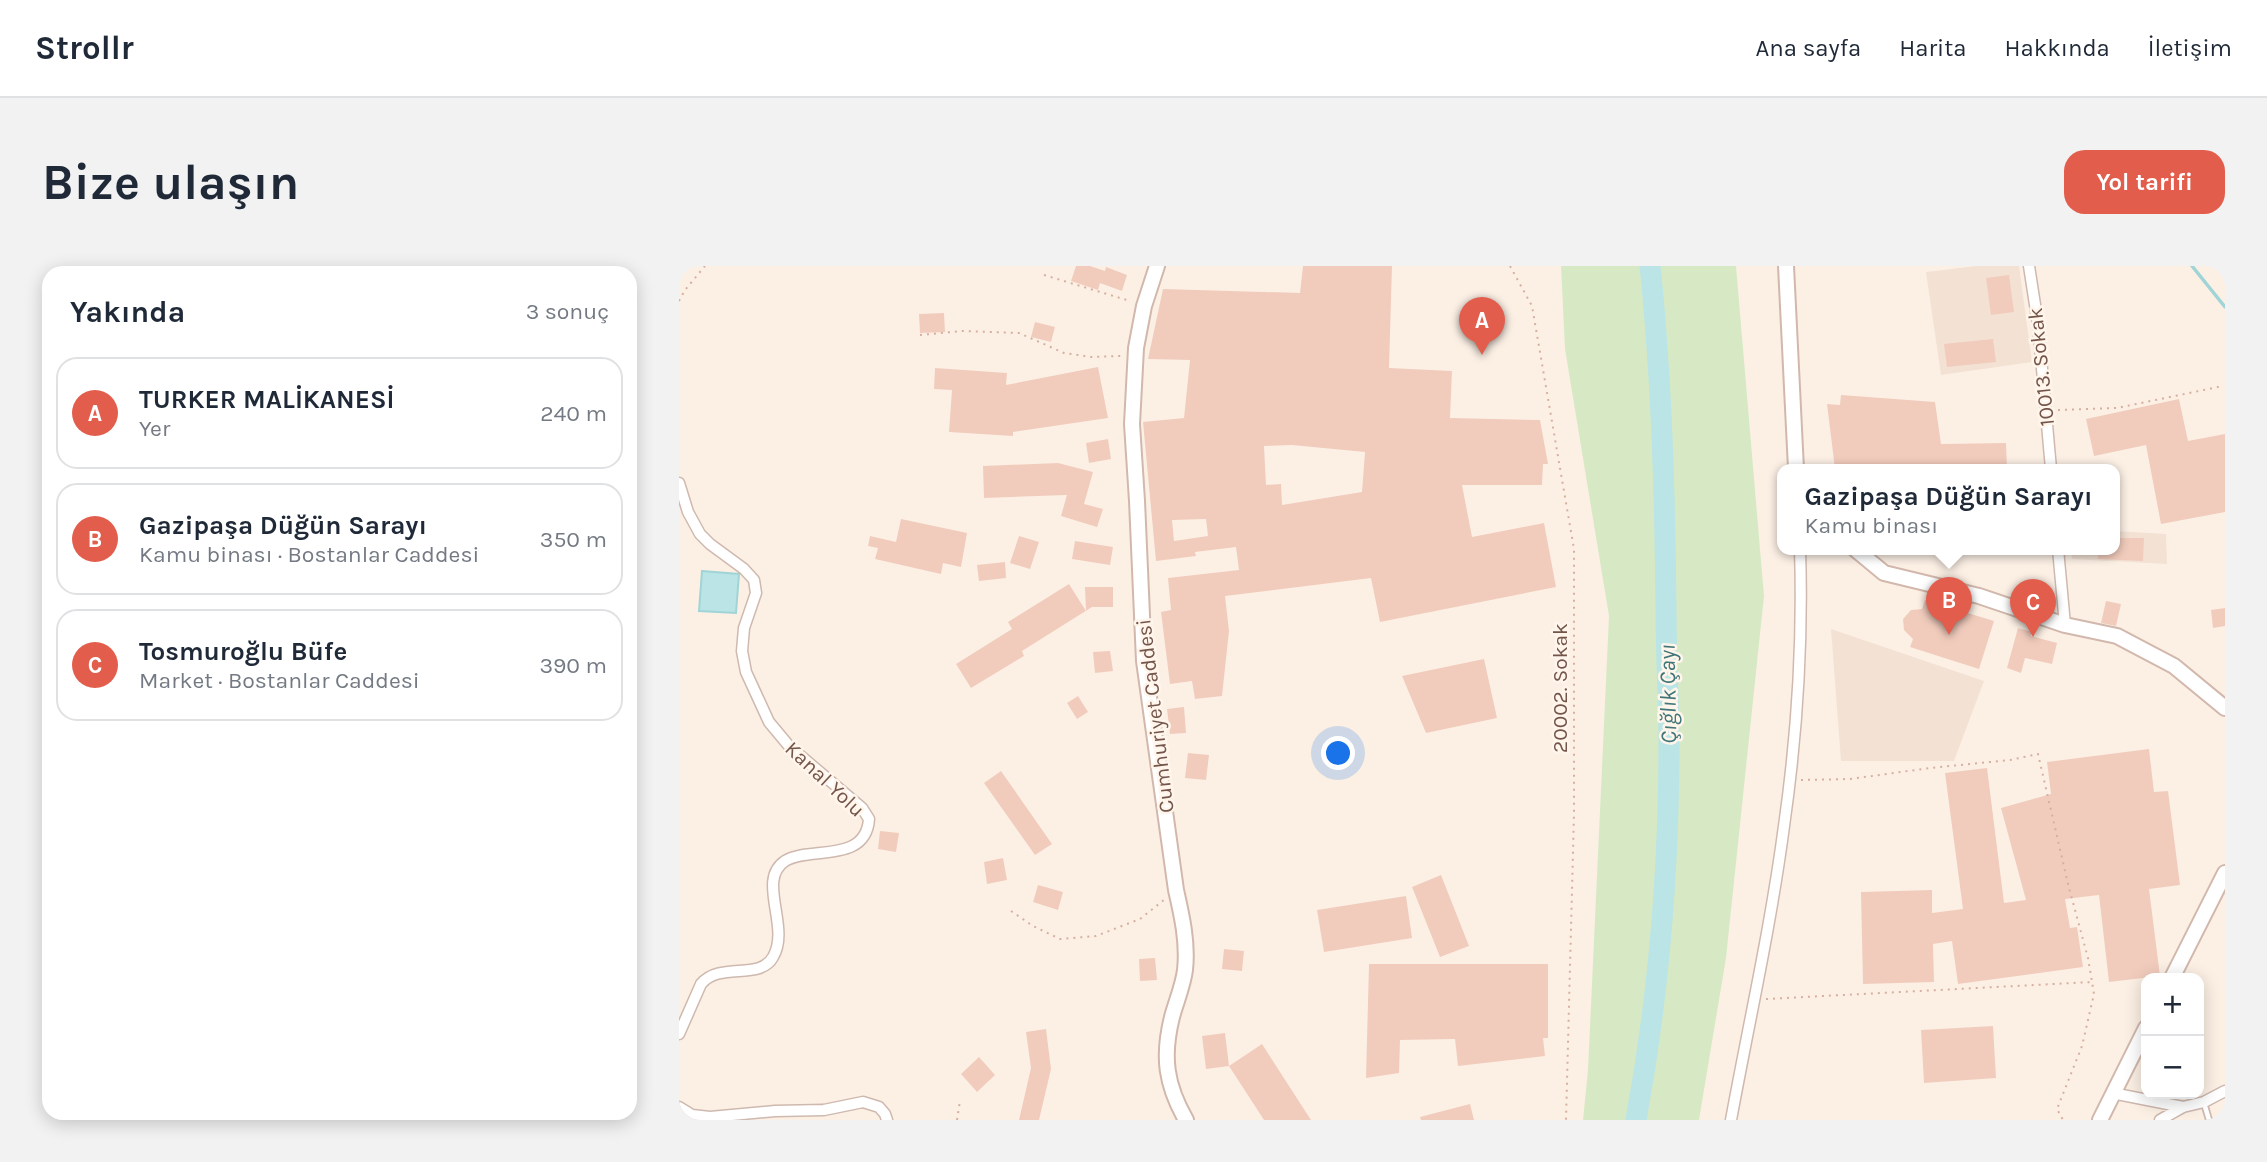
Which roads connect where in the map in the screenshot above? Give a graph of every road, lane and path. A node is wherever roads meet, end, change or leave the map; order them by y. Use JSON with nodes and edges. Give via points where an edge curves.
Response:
{"nodes":[{"id":1,"x":705,"y":266,"type":"edge"},
{"id":2,"x":1157,"y":266,"type":"edge"},
{"id":3,"x":1510,"y":266,"type":"edge"},
{"id":4,"x":1786,"y":266,"type":"edge"},
{"id":5,"x":2029,"y":266,"type":"edge"},
{"id":6,"x":1044,"y":275,"type":"dead end"},
{"id":7,"x":679,"y":301,"type":"edge"},
{"id":8,"x":1144,"y":306,"type":"junction"},
{"id":9,"x":920,"y":335,"type":"dead end"},
{"id":10,"x":1136,"y":356,"type":"junction"},
{"id":11,"x":2223,"y":386,"type":"dead end"},
{"id":12,"x":2046,"y":410,"type":"junction"},
{"id":13,"x":1796,"y":464,"type":"edge"},
{"id":14,"x":2051,"y":464,"type":"edge"},
{"id":15,"x":679,"y":483,"type":"edge"},
{"id":16,"x":1800,"y":555,"type":"edge"},
{"id":17,"x":1862,"y":555,"type":"edge"},
{"id":18,"x":2059,"y":555,"type":"edge"},
{"id":19,"x":2065,"y":625,"type":"junction"},
{"id":20,"x":2225,"y":708,"type":"edge"},
{"id":21,"x":1790,"y":780,"type":"junction"},
{"id":22,"x":2225,"y":873,"type":"edge"},
{"id":23,"x":1176,"y":890,"type":"junction"},
{"id":24,"x":1011,"y":911,"type":"dead end"},
{"id":25,"x":2175,"y":973,"type":"edge"},
{"id":26,"x":2092,"y":982,"type":"junction"},
{"id":27,"x":1755,"y":1000,"type":"junction"},
{"id":28,"x":679,"y":1034,"type":"edge"},
{"id":29,"x":2142,"y":1036,"type":"edge"},
{"id":30,"x":2225,"y":1091,"type":"edge"},
{"id":31,"x":2112,"y":1093,"type":"junction"},
{"id":32,"x":960,"y":1101,"type":"dead end"},
{"id":33,"x":2204,"y":1102,"type":"junction"},
{"id":34,"x":679,"y":1107,"type":"edge"},
{"id":35,"x":2182,"y":1107,"type":"junction"},
{"id":36,"x":887,"y":1120,"type":"edge"},
{"id":37,"x":957,"y":1120,"type":"edge"},
{"id":38,"x":1186,"y":1120,"type":"edge"},
{"id":39,"x":1566,"y":1120,"type":"edge"},
{"id":40,"x":1731,"y":1120,"type":"edge"},
{"id":41,"x":2063,"y":1120,"type":"edge"},
{"id":42,"x":2100,"y":1120,"type":"edge"},
{"id":43,"x":2160,"y":1120,"type":"edge"},
{"id":44,"x":2209,"y":1120,"type":"edge"}],
"edges":[{"from":1,"to":7,"type":"path"},
{"from":2,"to":8,"type":"street","name":"Cumhuriyet Caddesi"},
{"from":3,"to":39,"type":"path","name":"20002. Sokak","via":[[1532,306],[1574,549],[1574,814]]},
{"from":4,"to":13,"type":"street"},
{"from":5,"to":12,"type":"street","name":"10013. Sokak"},
{"from":6,"to":8,"type":"path"},
{"from":8,"to":10,"type":"street","name":"Cumhuriyet Caddesi"},
{"from":9,"to":10,"type":"path","via":[[1019,333],[1064,353]]},
{"from":10,"to":23,"type":"street","name":"Cumhuriyet Caddesi","via":[[1132,424],[1144,661]]},
{"from":11,"to":12,"type":"path","via":[[2117,408]]},
{"from":12,"to":14,"type":"street","name":"10013. Sokak"},
{"from":15,"to":28,"type":"street","name":"Kanal Yolu","via":[[700,534],[754,580],[757,593],[746,617],[742,651],[769,722],[869,819],[865,832],[846,849],[793,858],[780,866],[772,881],[779,932],[773,958],[762,968],[706,978]]},
{"from":16,"to":21,"type":"street","via":[[1799,659]]},
{"from":17,"to":19,"type":"street","via":[[1884,573],[1979,596]]},
{"from":18,"to":19,"type":"street"},
{"from":19,"to":20,"type":"street","via":[[2117,636],[2173,666]]},
{"from":21,"to":26,"type":"path","via":[[1850,779],[2038,754]]},
{"from":21,"to":27,"type":"street"},
{"from":22,"to":25,"type":"street"},
{"from":23,"to":24,"type":"path","via":[[1140,919],[1096,936],[1060,939]]},
{"from":23,"to":38,"type":"street","name":"Cumhuriyet Caddesi","via":[[1184,927],[1185,972],[1171,1020],[1166,1062],[1171,1092]]},
{"from":26,"to":27,"type":"path"},
{"from":26,"to":41,"type":"path","via":[[2094,994],[2082,1046],[2057,1109]]},
{"from":27,"to":40,"type":"street"},
{"from":29,"to":31,"type":"street"},
{"from":30,"to":33,"type":"street"},
{"from":31,"to":35,"type":"street"},
{"from":31,"to":42,"type":"street"},
{"from":32,"to":37,"type":"path"},
{"from":33,"to":35,"type":"street"},
{"from":33,"to":44,"type":"lane"},
{"from":34,"to":36,"type":"street","via":[[692,1115],[710,1117],[824,1110],[863,1102],[879,1107]]},
{"from":35,"to":43,"type":"street"}]}
